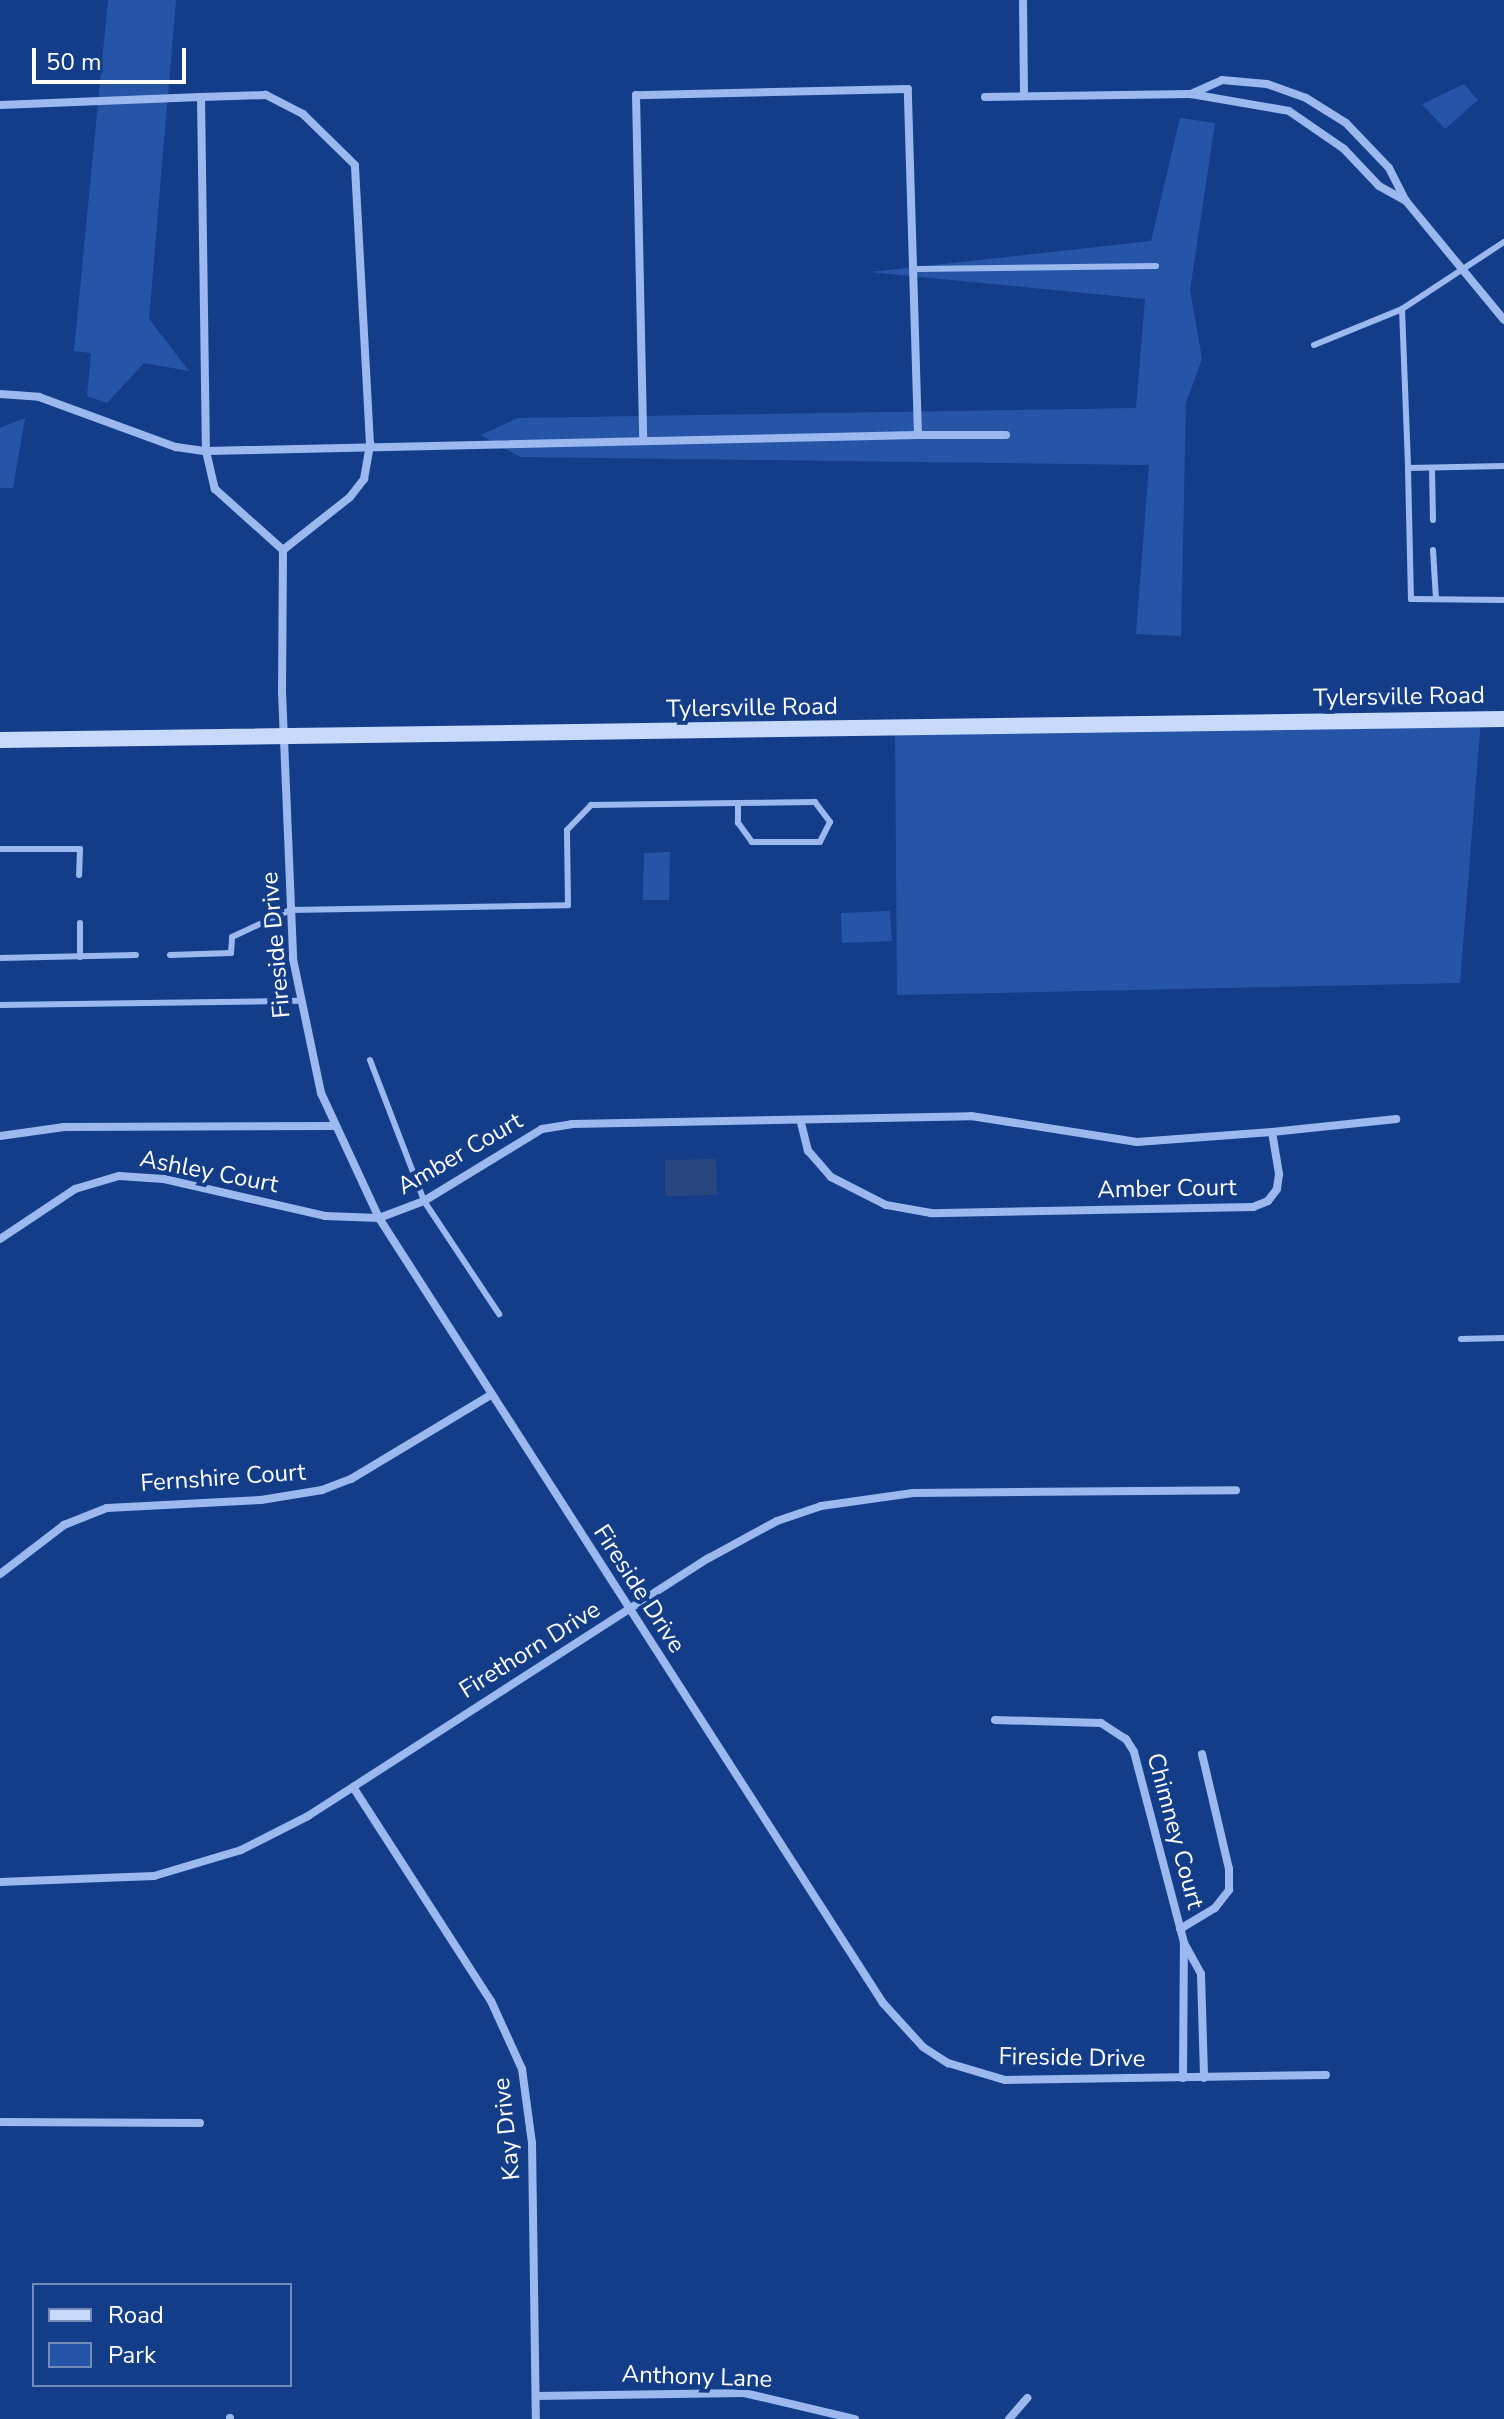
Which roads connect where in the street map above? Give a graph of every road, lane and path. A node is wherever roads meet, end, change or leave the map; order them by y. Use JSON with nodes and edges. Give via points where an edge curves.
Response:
{"nodes":[{"id":1,"x":1023,"y":0,"type":"edge"},
{"id":2,"x":1191,"y":94,"type":"junction"},
{"id":3,"x":1024,"y":96,"type":"junction"},
{"id":4,"x":201,"y":97,"type":"junction"},
{"id":5,"x":985,"y":97,"type":"dead end"},
{"id":6,"x":0,"y":105,"type":"edge"},
{"id":7,"x":1406,"y":201,"type":"junction"},
{"id":8,"x":1504,"y":242,"type":"edge"},
{"id":9,"x":1156,"y":266,"type":"dead end"},
{"id":10,"x":1460,"y":267,"type":"junction"},
{"id":11,"x":917,"y":269,"type":"junction"},
{"id":12,"x":1402,"y":309,"type":"junction"},
{"id":13,"x":1504,"y":320,"type":"edge"},
{"id":14,"x":1314,"y":345,"type":"dead end"},
{"id":15,"x":0,"y":394,"type":"edge"},
{"id":16,"x":918,"y":435,"type":"junction"},
{"id":17,"x":1006,"y":435,"type":"dead end"},
{"id":18,"x":643,"y":439,"type":"junction"},
{"id":19,"x":370,"y":444,"type":"junction"},
{"id":20,"x":206,"y":451,"type":"junction"},
{"id":21,"x":1504,"y":466,"type":"edge"},
{"id":22,"x":1408,"y":468,"type":"junction"},
{"id":23,"x":1432,"y":468,"type":"junction"},
{"id":24,"x":1433,"y":520,"type":"dead end"},
{"id":25,"x":283,"y":550,"type":"junction"},
{"id":26,"x":1433,"y":550,"type":"dead end"},
{"id":27,"x":1436,"y":599,"type":"junction"},
{"id":28,"x":1504,"y":600,"type":"edge"},
{"id":29,"x":1504,"y":719,"type":"edge"},
{"id":30,"x":286,"y":738,"type":"junction"},
{"id":31,"x":0,"y":740,"type":"edge"},
{"id":32,"x":738,"y":803,"type":"junction"},
{"id":33,"x":0,"y":849,"type":"edge"},
{"id":34,"x":79,"y":875,"type":"dead end"},
{"id":35,"x":290,"y":910,"type":"junction"},
{"id":36,"x":80,"y":923,"type":"dead end"},
{"id":37,"x":136,"y":955,"type":"dead end"},
{"id":38,"x":170,"y":955,"type":"dead end"},
{"id":39,"x":80,"y":957,"type":"junction"},
{"id":40,"x":0,"y":958,"type":"edge"},
{"id":41,"x":299,"y":1001,"type":"junction"},
{"id":42,"x":0,"y":1005,"type":"edge"},
{"id":43,"x":370,"y":1060,"type":"dead end"},
{"id":44,"x":1396,"y":1119,"type":"dead end"},
{"id":45,"x":801,"y":1123,"type":"junction"},
{"id":46,"x":334,"y":1126,"type":"junction"},
{"id":47,"x":1272,"y":1132,"type":"junction"},
{"id":48,"x":0,"y":1136,"type":"edge"},
{"id":49,"x":424,"y":1201,"type":"junction"},
{"id":50,"x":379,"y":1218,"type":"junction"},
{"id":51,"x":0,"y":1239,"type":"edge"},
{"id":52,"x":499,"y":1314,"type":"dead end"},
{"id":53,"x":1504,"y":1338,"type":"edge"},
{"id":54,"x":1461,"y":1339,"type":"dead end"},
{"id":55,"x":491,"y":1395,"type":"junction"},
{"id":56,"x":1236,"y":1490,"type":"dead end"},
{"id":57,"x":0,"y":1574,"type":"edge"},
{"id":58,"x":629,"y":1611,"type":"junction"},
{"id":59,"x":995,"y":1720,"type":"dead end"},
{"id":60,"x":1202,"y":1754,"type":"dead end"},
{"id":61,"x":353,"y":1787,"type":"junction"},
{"id":62,"x":0,"y":1882,"type":"edge"},
{"id":63,"x":1180,"y":1929,"type":"junction"},
{"id":64,"x":1184,"y":1943,"type":"junction"},
{"id":65,"x":1326,"y":2075,"type":"dead end"},
{"id":66,"x":1183,"y":2078,"type":"junction"},
{"id":67,"x":1204,"y":2078,"type":"junction"},
{"id":68,"x":0,"y":2122,"type":"edge"},
{"id":69,"x":200,"y":2123,"type":"dead end"},
{"id":70,"x":536,"y":2396,"type":"junction"},
{"id":71,"x":1027,"y":2398,"type":"dead end"},
{"id":72,"x":536,"y":2419,"type":"edge"},
{"id":73,"x":855,"y":2419,"type":"edge"},
{"id":74,"x":1009,"y":2419,"type":"edge"}],
"edges":[{"from":1,"to":3,"type":"street"},
{"from":2,"to":3,"type":"street"},
{"from":2,"to":7,"type":"street","via":[[1289,111],[1344,149],[1379,186]]},
{"from":2,"to":7,"type":"street","via":[[1222,80],[1267,84],[1306,98],[1346,123],[1389,168]]},
{"from":3,"to":5,"type":"street"},
{"from":4,"to":6,"type":"street"},
{"from":4,"to":19,"type":"street","via":[[266,95],[303,114],[355,165]]},
{"from":4,"to":20,"type":"street"},
{"from":7,"to":10,"type":"street"},
{"from":8,"to":10,"type":"lane","via":[[1488,256]]},
{"from":9,"to":11,"type":"lane"},
{"from":10,"to":12,"type":"lane"},
{"from":10,"to":13,"type":"street"},
{"from":11,"to":16,"type":"street"},
{"from":11,"to":18,"type":"street","via":[[908,89],[636,95]]},
{"from":12,"to":14,"type":"lane"},
{"from":12,"to":22,"type":"lane"},
{"from":15,"to":20,"type":"street","via":[[39,397],[176,447]]},
{"from":16,"to":17,"type":"street"},
{"from":16,"to":18,"type":"street"},
{"from":18,"to":19,"type":"street"},
{"from":19,"to":20,"type":"street"},
{"from":19,"to":25,"type":"street","via":[[364,479],[350,497]]},
{"from":20,"to":25,"type":"street","via":[[215,489]]},
{"from":21,"to":23,"type":"lane"},
{"from":22,"to":23,"type":"lane"},
{"from":22,"to":27,"type":"lane","via":[[1411,599]]},
{"from":23,"to":24,"type":"lane"},
{"from":25,"to":30,"type":"street","name":"Fireside Drive"},
{"from":26,"to":27,"type":"lane"},
{"from":27,"to":28,"type":"lane"},
{"from":29,"to":30,"type":"main road","name":"Tylersville Road"},
{"from":30,"to":31,"type":"main road","name":"Tylersville Road"},
{"from":30,"to":35,"type":"street","name":"Fireside Drive"},
{"from":32,"to":32,"type":"lane","via":[[815,802],[830,822],[820,842],[752,842],[738,823]]},
{"from":32,"to":35,"type":"lane","via":[[591,805],[567,830],[568,905]]},
{"from":33,"to":34,"type":"lane","via":[[80,849]]},
{"from":35,"to":38,"type":"lane","via":[[232,937],[231,953]]},
{"from":35,"to":41,"type":"street","name":"Fireside Drive"},
{"from":36,"to":39,"type":"lane"},
{"from":37,"to":39,"type":"lane"},
{"from":39,"to":40,"type":"lane"},
{"from":41,"to":42,"type":"lane"},
{"from":41,"to":46,"type":"street","name":"Fireside Drive"},
{"from":43,"to":49,"type":"lane"},
{"from":44,"to":47,"type":"street"},
{"from":45,"to":47,"type":"street","name":"Amber Court","via":[[971,1116],[1137,1142]]},
{"from":45,"to":47,"type":"street","name":"Amber Court","via":[[808,1151],[831,1177],[886,1205],[931,1213],[1253,1207],[1268,1201],[1277,1189]]},
{"from":45,"to":49,"type":"street","name":"Amber Court","via":[[556,1125]]},
{"from":46,"to":48,"type":"street","name":"Ashley Court","via":[[64,1127]]},
{"from":46,"to":50,"type":"street","name":"Fireside Drive"},
{"from":49,"to":50,"type":"street","name":"Amber Court"},
{"from":49,"to":52,"type":"lane"},
{"from":50,"to":51,"type":"street","name":"Ashley Court","via":[[325,1216],[164,1179],[119,1176],[75,1189]]},
{"from":50,"to":55,"type":"street","name":"Fireside Drive"},
{"from":53,"to":54,"type":"lane"},
{"from":55,"to":57,"type":"street","name":"Fernshire Court","via":[[378,1464],[322,1490],[261,1500],[107,1508],[64,1525]]},
{"from":55,"to":58,"type":"street","name":"Fireside Drive"},
{"from":56,"to":58,"type":"street","name":"Firethorn Drive","via":[[913,1493],[821,1506],[749,1535]]},
{"from":58,"to":61,"type":"street","name":"Firethorn Drive"},
{"from":58,"to":66,"type":"street","name":"Fireside Drive","via":[[883,2003],[923,2047],[976,2074],[1005,2080]]},
{"from":59,"to":63,"type":"street","name":"Chimney Court","via":[[1086,1720],[1115,1729],[1126,1739],[1139,1766]]},
{"from":60,"to":63,"type":"street","name":"Chimney Court","via":[[1229,1869],[1229,1890],[1215,1908]]},
{"from":61,"to":62,"type":"street","name":"Firethorn Drive","via":[[282,1831],[198,1865],[108,1881]]},
{"from":61,"to":70,"type":"street","name":"Kay Drive","via":[[491,2001],[522,2069],[532,2143]]},
{"from":63,"to":64,"type":"street","name":"Chimney Court"},
{"from":64,"to":66,"type":"street","name":"Chimney Court"},
{"from":64,"to":67,"type":"street","name":"Chimney Court","via":[[1201,1974]]},
{"from":65,"to":67,"type":"street","name":"Fireside Drive"},
{"from":66,"to":67,"type":"street","name":"Fireside Drive"},
{"from":68,"to":69,"type":"street"},
{"from":70,"to":72,"type":"street","name":"Kay Drive"},
{"from":70,"to":73,"type":"street","name":"Anthony Lane","via":[[744,2393]]},
{"from":71,"to":74,"type":"street"}]}
